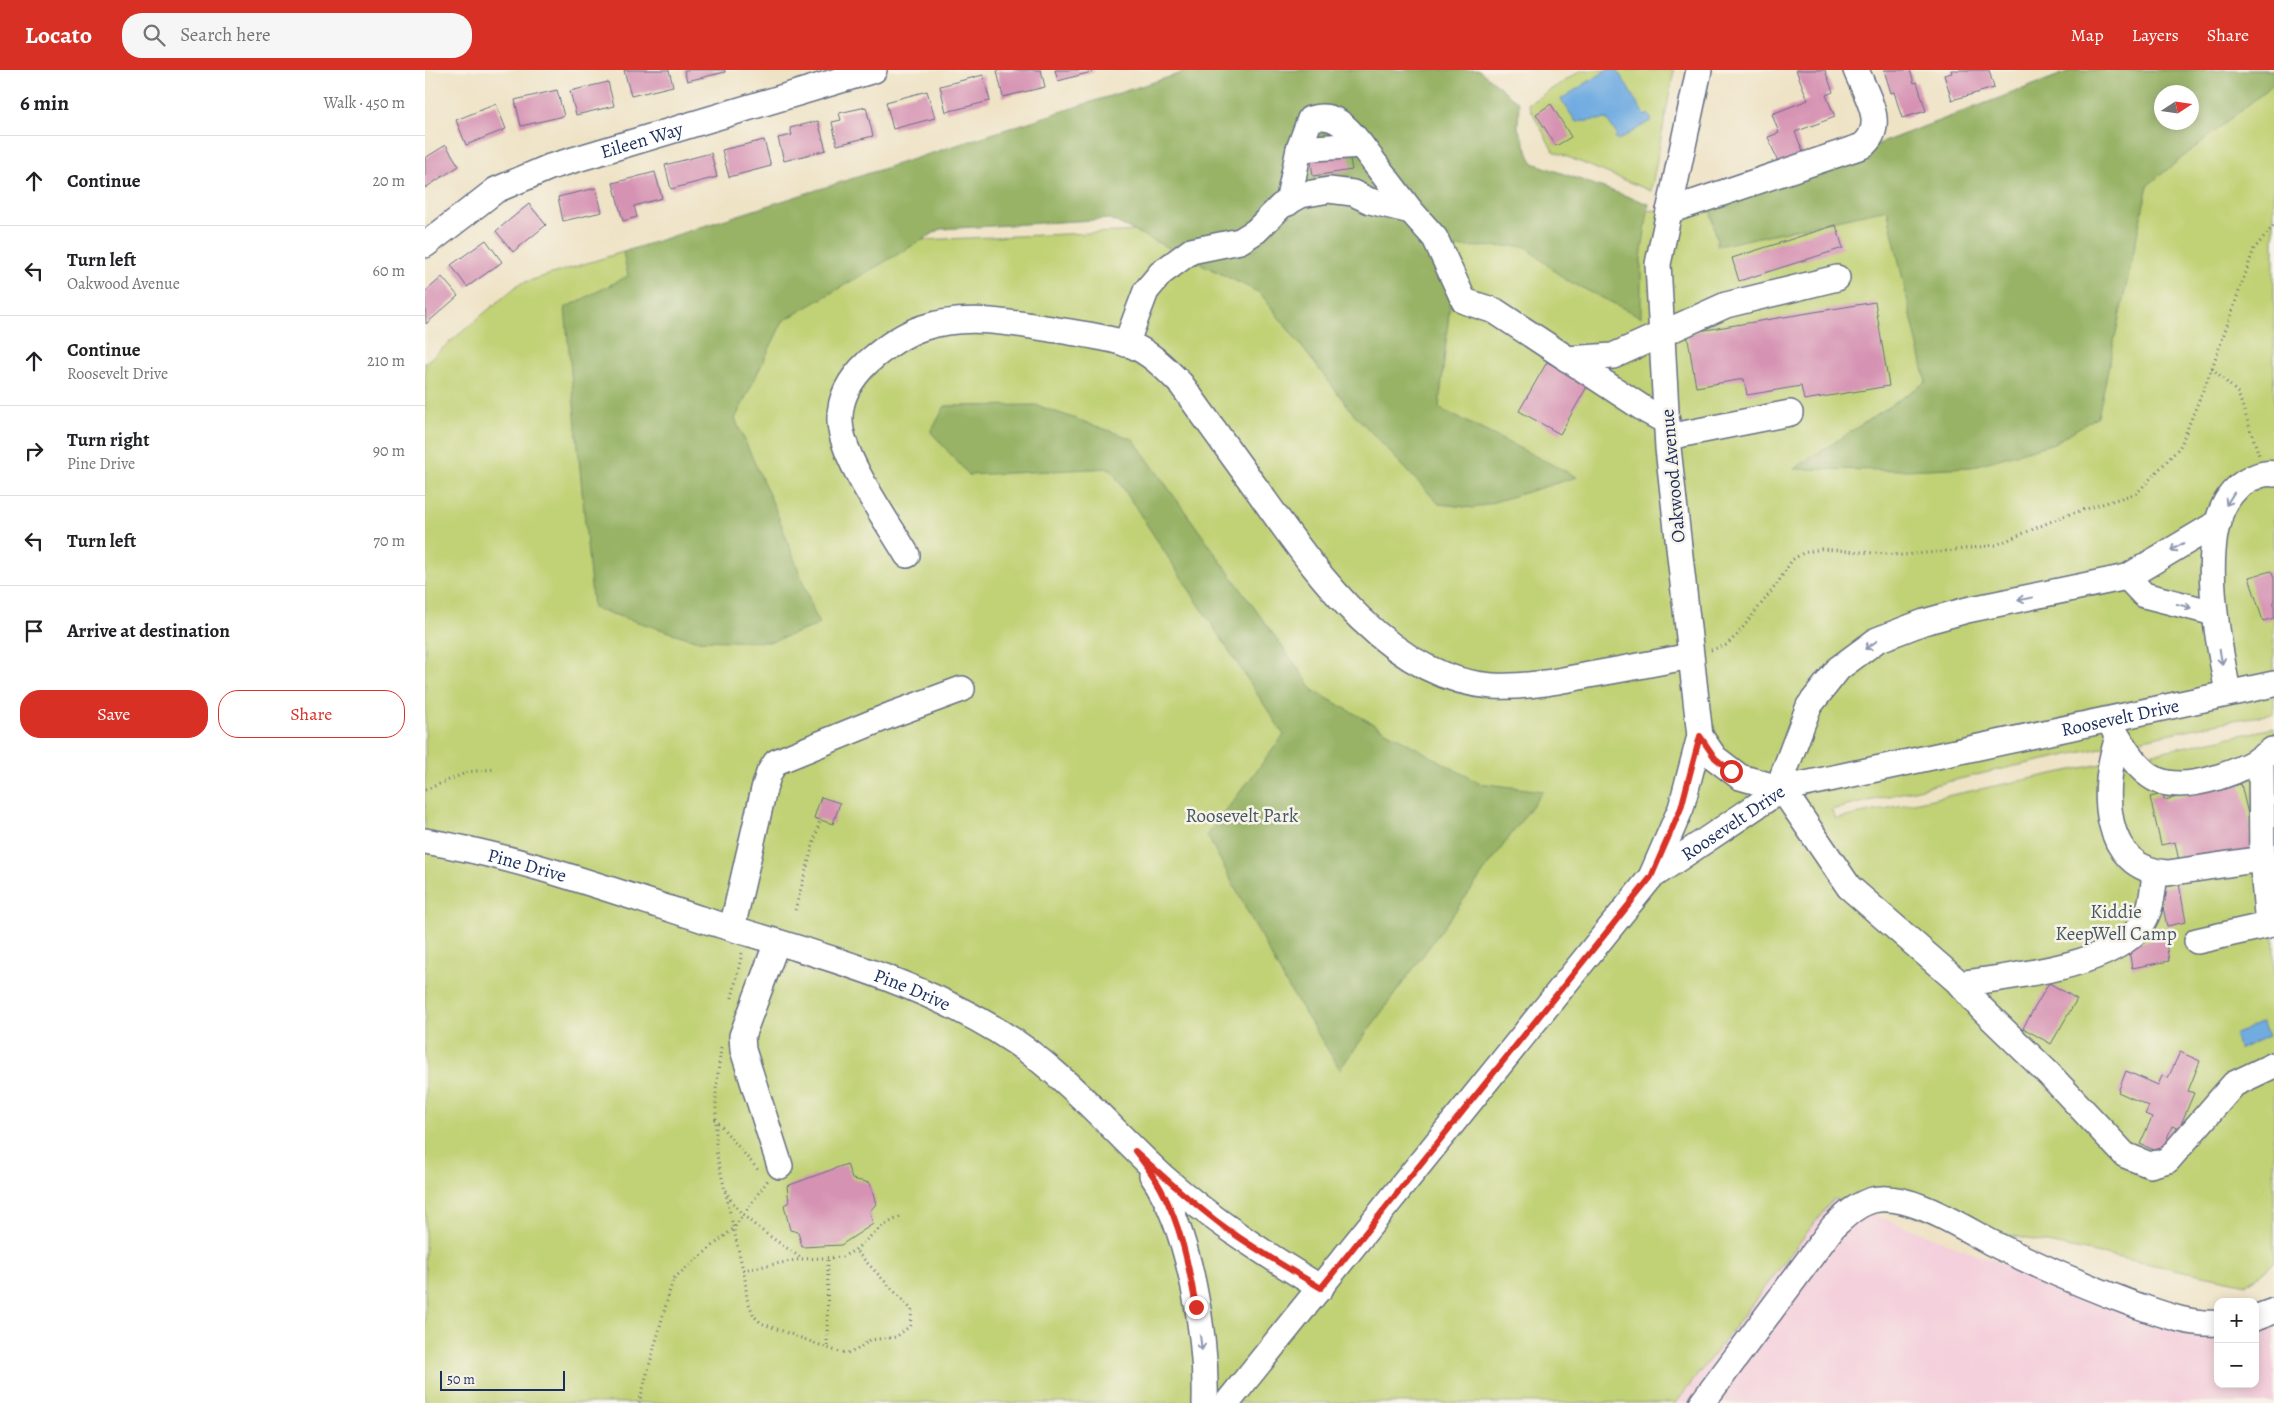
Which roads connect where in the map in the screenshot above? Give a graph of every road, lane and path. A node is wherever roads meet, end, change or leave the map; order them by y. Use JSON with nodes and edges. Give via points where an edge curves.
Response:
{"nodes":[{"id":1,"x":874,"y":70,"type":"edge"},
{"id":2,"x":1699,"y":70,"type":"edge"},
{"id":3,"x":1856,"y":70,"type":"edge"},
{"id":4,"x":1288,"y":203,"type":"junction"},
{"id":5,"x":1411,"y":211,"type":"junction"},
{"id":6,"x":1669,"y":211,"type":"junction"},
{"id":7,"x":2274,"y":225,"type":"edge"},
{"id":8,"x":425,"y":245,"type":"edge"},
{"id":9,"x":1837,"y":278,"type":"dead end"},
{"id":10,"x":1662,"y":334,"type":"junction"},
{"id":11,"x":1126,"y":344,"type":"junction"},
{"id":12,"x":1567,"y":359,"type":"junction"},
{"id":13,"x":2212,"y":368,"type":"junction"},
{"id":14,"x":1790,"y":412,"type":"dead end"},
{"id":15,"x":1667,"y":429,"type":"junction"},
{"id":16,"x":2272,"y":474,"type":"edge"},
{"id":17,"x":2219,"y":522,"type":"junction"},
{"id":18,"x":907,"y":555,"type":"dead end"},
{"id":19,"x":2127,"y":577,"type":"junction"},
{"id":20,"x":2214,"y":614,"type":"junction"},
{"id":21,"x":1700,"y":654,"type":"junction"},
{"id":22,"x":2274,"y":684,"type":"edge"},
{"id":23,"x":962,"y":689,"type":"dead end"},
{"id":24,"x":2228,"y":693,"type":"junction"},
{"id":25,"x":2113,"y":728,"type":"junction"},
{"id":26,"x":1700,"y":736,"type":"junction"},
{"id":27,"x":2267,"y":754,"type":"edge"},
{"id":28,"x":494,"y":769,"type":"dead end"},
{"id":29,"x":1782,"y":789,"type":"junction"},
{"id":30,"x":425,"y":790,"type":"edge"},
{"id":31,"x":820,"y":820,"type":"dead end"},
{"id":32,"x":425,"y":841,"type":"edge"},
{"id":33,"x":2262,"y":860,"type":"junction"},
{"id":34,"x":2155,"y":872,"type":"junction"},
{"id":35,"x":1651,"y":877,"type":"junction"},
{"id":36,"x":795,"y":910,"type":"dead end"},
{"id":37,"x":739,"y":931,"type":"junction"},
{"id":38,"x":777,"y":942,"type":"junction"},
{"id":39,"x":2197,"y":942,"type":"dead end"},
{"id":40,"x":1960,"y":984,"type":"junction"},
{"id":41,"x":732,"y":1001,"type":"dead end"},
{"id":42,"x":723,"y":1040,"type":"dead end"},
{"id":43,"x":2274,"y":1064,"type":"edge"},
{"id":44,"x":714,"y":1118,"type":"junction"},
{"id":45,"x":1135,"y":1151,"type":"junction"},
{"id":46,"x":773,"y":1173,"type":"junction"},
{"id":47,"x":721,"y":1177,"type":"junction"},
{"id":48,"x":743,"y":1215,"type":"junction"},
{"id":49,"x":903,"y":1215,"type":"dead end"},
{"id":50,"x":733,"y":1229,"type":"junction"},
{"id":51,"x":855,"y":1250,"type":"junction"},
{"id":52,"x":828,"y":1258,"type":"junction"},
{"id":53,"x":802,"y":1259,"type":"junction"},
{"id":54,"x":743,"y":1270,"type":"junction"},
{"id":55,"x":1321,"y":1288,"type":"junction"},
{"id":56,"x":2274,"y":1311,"type":"edge"},
{"id":57,"x":2259,"y":1317,"type":"edge"},
{"id":58,"x":2214,"y":1323,"type":"edge"},
{"id":59,"x":827,"y":1346,"type":"junction"},
{"id":60,"x":639,"y":1403,"type":"edge"},
{"id":61,"x":1205,"y":1403,"type":"edge"},
{"id":62,"x":1227,"y":1403,"type":"edge"},
{"id":63,"x":1702,"y":1403,"type":"edge"}],
"edges":[{"from":1,"to":8,"type":"street","name":"Eileen Way","via":[[550,167],[496,190]]},
{"from":2,"to":6,"type":"street","name":"Oakwood Avenue"},
{"from":3,"to":6,"type":"street","via":[[1875,118],[1870,140],[1862,146]]},
{"from":4,"to":5,"type":"street","via":[[1301,195],[1329,190],[1353,193],[1370,201]]},
{"from":4,"to":5,"type":"street","via":[[1299,149],[1361,145]]},
{"from":4,"to":11,"type":"street","via":[[1240,241],[1191,251],[1161,273],[1146,291]]},
{"from":5,"to":12,"type":"street","via":[[1435,238],[1464,301],[1495,311]]},
{"from":6,"to":10,"type":"street","name":"Oakwood Avenue","via":[[1658,264]]},
{"from":7,"to":13,"type":"path","via":[[2254,250]]},
{"from":9,"to":10,"type":"street","via":[[1726,304]]},
{"from":10,"to":12,"type":"street","via":[[1613,356]]},
{"from":10,"to":15,"type":"street","name":"Oakwood Avenue"},
{"from":11,"to":18,"type":"street","via":[[1104,337],[1008,322],[948,322],[898,338],[858,372],[840,403],[843,438],[855,467]]},
{"from":11,"to":21,"type":"street","via":[[1160,363],[1181,384],[1305,556],[1339,596],[1387,640],[1435,672],[1461,682],[1524,686]]},
{"from":12,"to":15,"type":"street"},
{"from":13,"to":16,"type":"path","via":[[2238,393],[2261,461]]},
{"from":13,"to":21,"type":"path","via":[[2179,447],[2137,493],[2064,516],[1996,545],[1901,555],[1821,549],[1803,552],[1792,560],[1737,635],[1727,644]]},
{"from":14,"to":15,"type":"street"},
{"from":15,"to":21,"type":"street","name":"Oakwood Avenue"},
{"from":16,"to":17,"type":"street","one_way":true,"via":[[2251,478],[2241,484],[2222,511]]},
{"from":17,"to":19,"type":"street","one_way":true},
{"from":17,"to":20,"type":"street","via":[[2211,550]]},
{"from":19,"to":20,"type":"street","one_way":true,"via":[[2144,595]]},
{"from":19,"to":29,"type":"street","one_way":true,"via":[[1967,610],[1877,640],[1839,668],[1809,706],[1783,776]]},
{"from":20,"to":24,"type":"street","one_way":true},
{"from":21,"to":26,"type":"street","name":"Oakwood Avenue"},
{"from":22,"to":24,"type":"street","name":"Roosevelt Drive"},
{"from":23,"to":37,"type":"street","via":[[776,762],[764,789]]},
{"from":24,"to":25,"type":"street","name":"Roosevelt Drive"},
{"from":25,"to":27,"type":"street","via":[[2143,769],[2168,783],[2184,784],[2208,779],[2237,770]]},
{"from":25,"to":29,"type":"street","name":"Roosevelt Drive"},
{"from":25,"to":34,"type":"street","via":[[2107,800],[2114,833],[2139,866]]},
{"from":26,"to":29,"type":"street","via":[[1715,758],[1740,777]]},
{"from":26,"to":35,"type":"street","name":"Oakwood Avenue","via":[[1681,808]]},
{"from":27,"to":33,"type":"street"},
{"from":28,"to":30,"type":"path","via":[[468,772]]},
{"from":29,"to":35,"type":"street","name":"Roosevelt Drive"},
{"from":29,"to":40,"type":"street","via":[[1849,887]]},
{"from":31,"to":36,"type":"path"},
{"from":32,"to":37,"type":"street","name":"Pine Drive","via":[[462,847],[541,868]]},
{"from":33,"to":34,"type":"street"},
{"from":33,"to":39,"type":"street","via":[[2269,925]]},
{"from":34,"to":40,"type":"street","via":[[2150,907],[2139,928],[2107,951],[2043,970]]},
{"from":35,"to":55,"type":"street","name":"Roosevelt Drive"},
{"from":37,"to":38,"type":"street","name":"Pine Drive"},
{"from":37,"to":41,"type":"path"},
{"from":38,"to":45,"type":"street","name":"Pine Drive","via":[[882,977],[946,1003],[981,1022],[1046,1064]]},
{"from":38,"to":46,"type":"street","via":[[742,1036]]},
{"from":40,"to":43,"type":"street","via":[[2125,1155],[2150,1165],[2168,1160],[2234,1084]]},
{"from":42,"to":44,"type":"path"},
{"from":44,"to":46,"type":"path"},
{"from":44,"to":47,"type":"path"},
{"from":45,"to":55,"type":"street","name":"Pine Drive","via":[[1224,1227]]},
{"from":45,"to":61,"type":"street","one_way":true,"via":[[1161,1187],[1190,1273],[1202,1344]]},
{"from":46,"to":48,"type":"path"},
{"from":47,"to":48,"type":"path","via":[[730,1202]]},
{"from":47,"to":50,"type":"path"},
{"from":48,"to":50,"type":"path"},
{"from":48,"to":53,"type":"path"},
{"from":49,"to":51,"type":"path","via":[[881,1227]]},
{"from":50,"to":54,"type":"path"},
{"from":50,"to":60,"type":"path","via":[[673,1279]]},
{"from":51,"to":52,"type":"path"},
{"from":51,"to":59,"type":"path","via":[[912,1310],[912,1318],[903,1333],[896,1337],[869,1340],[855,1351],[836,1351]]},
{"from":52,"to":53,"type":"path"},
{"from":52,"to":59,"type":"path"},
{"from":53,"to":54,"type":"path"},
{"from":54,"to":59,"type":"path","via":[[749,1309],[761,1323]]},
{"from":55,"to":62,"type":"street","name":"Roosevelt Drive"},
{"from":56,"to":57,"type":"street"},
{"from":58,"to":63,"type":"street","via":[[2168,1316],[2046,1269],[1923,1208],[1898,1201],[1874,1200],[1854,1208],[1833,1227]]}]}
